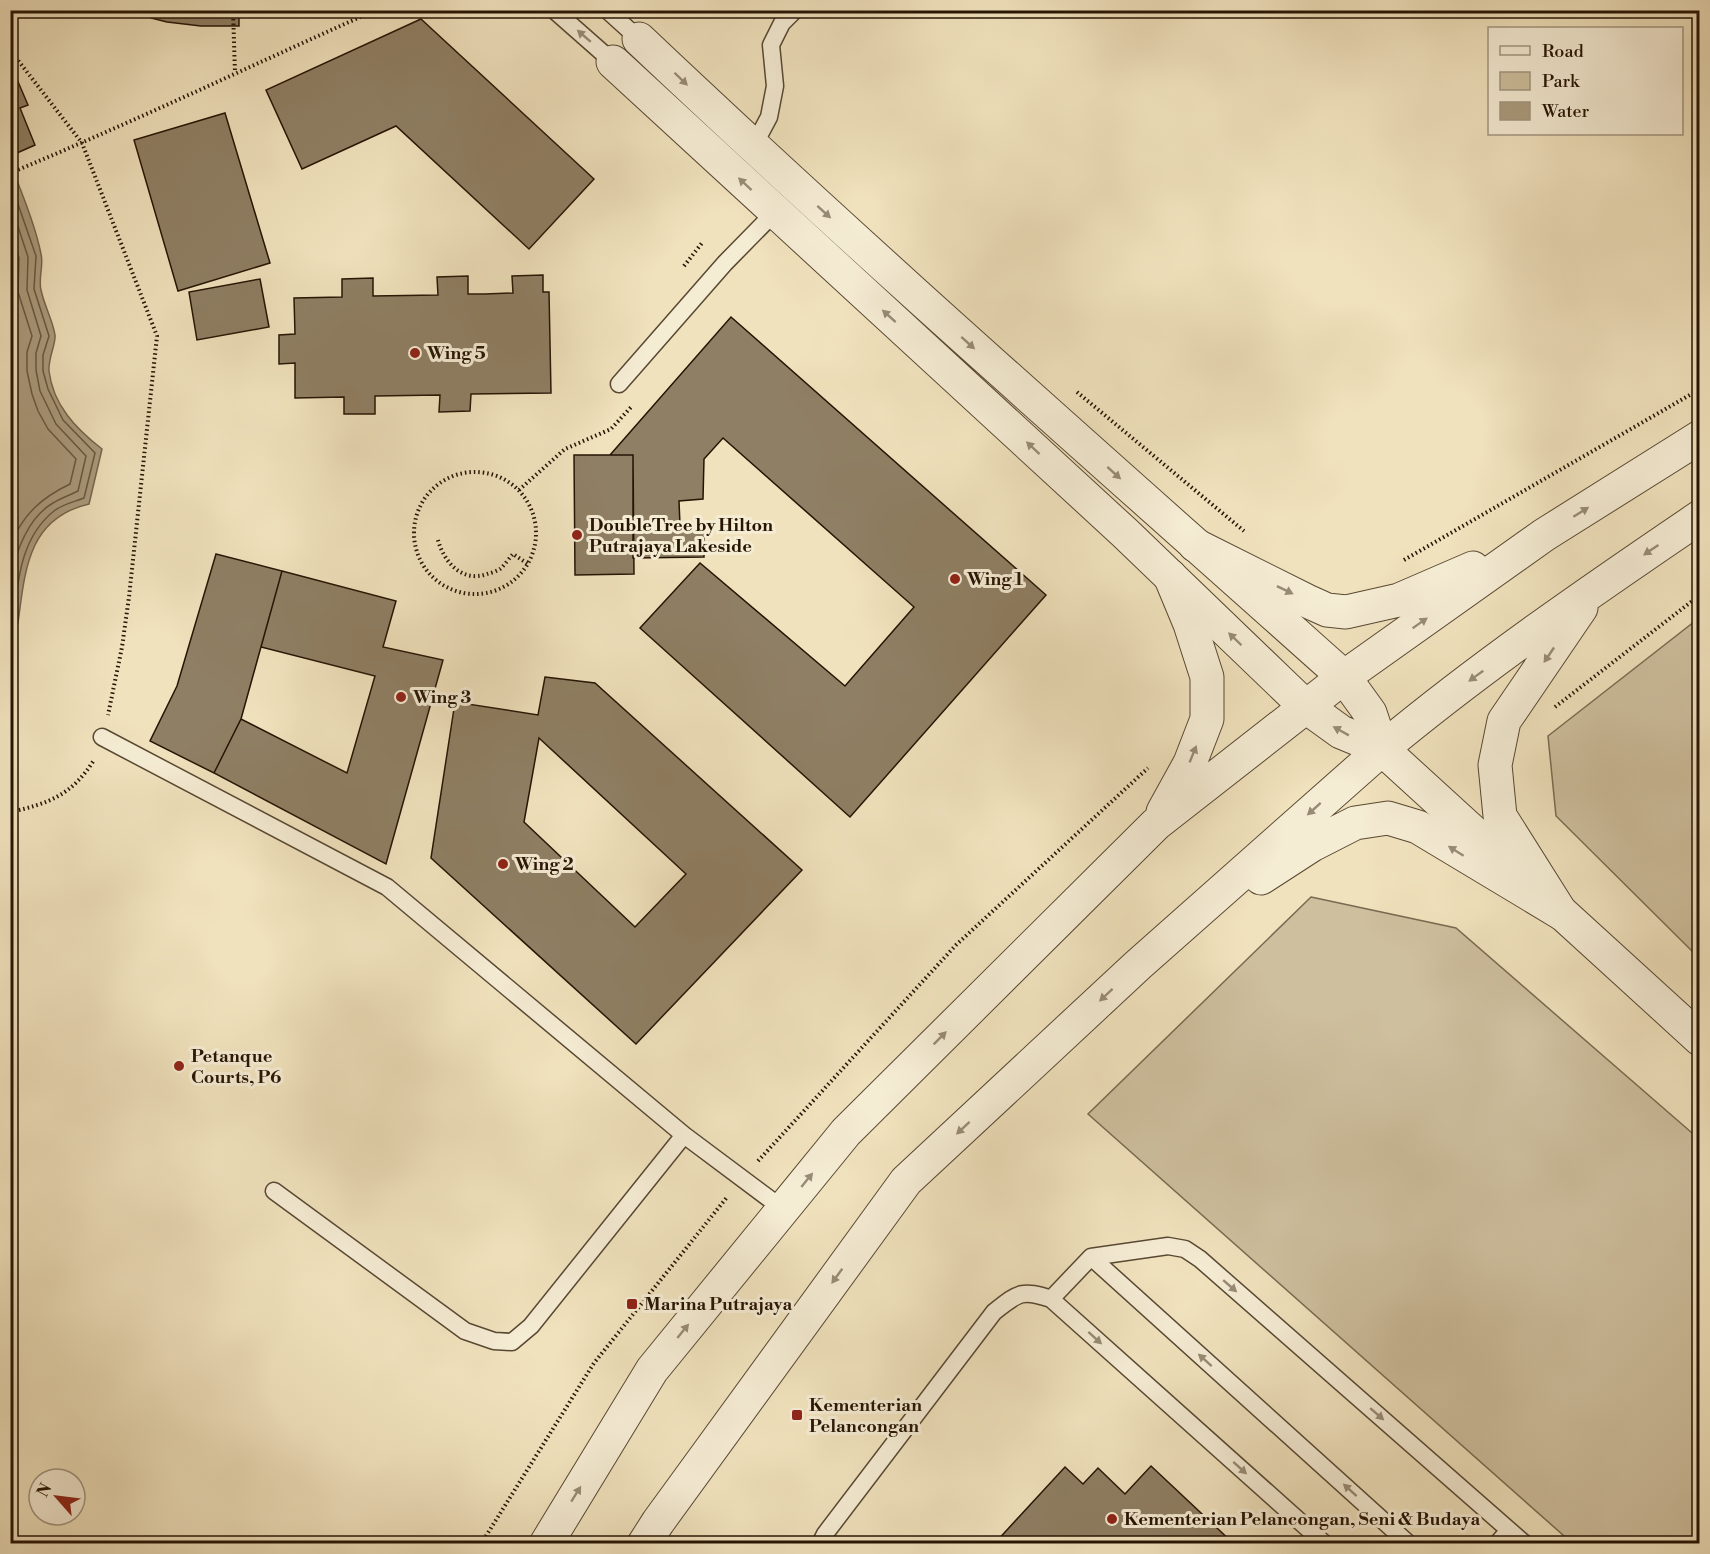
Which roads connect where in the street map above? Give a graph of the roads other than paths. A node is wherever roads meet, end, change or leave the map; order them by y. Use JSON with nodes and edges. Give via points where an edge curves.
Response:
{"nodes":[{"id":1,"x":554,"y":10,"type":"edge"},
{"id":2,"x":607,"y":10,"type":"edge"},
{"id":3,"x":795,"y":10,"type":"edge"},
{"id":4,"x":639,"y":39,"type":"joint"},
{"id":5,"x":613,"y":62,"type":"joint"},
{"id":6,"x":753,"y":147,"type":"junction"},
{"id":7,"x":798,"y":189,"type":"junction"},
{"id":8,"x":775,"y":212,"type":"junction"},
{"id":9,"x":619,"y":384,"type":"dead end"},
{"id":10,"x":1700,"y":437,"type":"edge"},
{"id":11,"x":1700,"y":517,"type":"edge"},
{"id":12,"x":1544,"y":536,"type":"junction"},
{"id":13,"x":1195,"y":545,"type":"junction"},
{"id":14,"x":1170,"y":576,"type":"junction"},
{"id":15,"x":1593,"y":590,"type":"junction"},
{"id":16,"x":1344,"y":676,"type":"junction"},
{"id":17,"x":1305,"y":706,"type":"junction"},
{"id":18,"x":102,"y":737,"type":"road end"},
{"id":19,"x":1382,"y":749,"type":"junction"},
{"id":20,"x":1156,"y":824,"type":"junction"},
{"id":21,"x":1561,"y":912,"type":"junction"},
{"id":22,"x":1138,"y":965,"type":"junction"},
{"id":23,"x":1700,"y":1039,"type":"edge"},
{"id":24,"x":684,"y":1135,"type":"junction"},
{"id":25,"x":274,"y":1191,"type":"dead end"},
{"id":26,"x":783,"y":1209,"type":"junction"},
{"id":27,"x":1091,"y":1257,"type":"junction"},
{"id":28,"x":1051,"y":1299,"type":"junction"},
{"id":29,"x":1509,"y":1530,"type":"junction"},
{"id":30,"x":650,"y":1536,"type":"edge"},
{"id":31,"x":546,"y":1544,"type":"edge"},
{"id":32,"x":820,"y":1544,"type":"edge"},
{"id":33,"x":1325,"y":1544,"type":"edge"},
{"id":34,"x":1409,"y":1544,"type":"edge"},
{"id":35,"x":1497,"y":1544,"type":"edge"},
{"id":36,"x":1525,"y":1544,"type":"edge"}],
"edges":[{"from":5,"to":1,"type":"lane","one_way":true},
{"from":2,"to":4,"type":"lane"},
{"from":3,"to":6,"type":"lane","via":[[782,23],[771,45],[775,86],[769,117]]},
{"from":4,"to":6,"type":"street","one_way":true},
{"from":8,"to":5,"type":"street","one_way":true},
{"from":6,"to":7,"type":"street"},
{"from":7,"to":8,"type":"lane"},
{"from":7,"to":13,"type":"street","one_way":true},
{"from":8,"to":9,"type":"lane"},
{"from":14,"to":8,"type":"street","one_way":true},
{"from":12,"to":10,"type":"street","one_way":true},
{"from":11,"to":15,"type":"street","one_way":true},
{"from":13,"to":12,"type":"street","one_way":true,"via":[[1327,610],[1346,612],[1399,600]]},
{"from":16,"to":12,"type":"street","one_way":true},
{"from":13,"to":16,"type":"street"},
{"from":17,"to":14,"type":"street","one_way":true},
{"from":20,"to":14,"type":"street","one_way":true,"via":[[1190,763],[1207,719],[1206,677]]},
{"from":15,"to":19,"type":"street","one_way":true},
{"from":15,"to":21,"type":"street","one_way":true,"via":[[1504,722],[1495,765],[1500,816]]},
{"from":16,"to":17,"type":"street"},
{"from":16,"to":19,"type":"street","via":[[1370,713]]},
{"from":19,"to":17,"type":"street","one_way":true,"via":[[1341,732]]},
{"from":17,"to":20,"type":"street"},
{"from":18,"to":24,"type":"lane","via":[[387,887]]},
{"from":19,"to":21,"type":"street"},
{"from":19,"to":22,"type":"street","one_way":true},
{"from":26,"to":20,"type":"street","one_way":true,"via":[[846,1132]]},
{"from":21,"to":22,"type":"street","one_way":true,"via":[[1418,826],[1388,818],[1355,822],[1251,885]]},
{"from":21,"to":23,"type":"street"},
{"from":22,"to":30,"type":"street","one_way":true,"via":[[906,1181]]},
{"from":24,"to":25,"type":"lane","via":[[531,1326],[512,1342],[494,1341],[465,1331]]},
{"from":24,"to":26,"type":"lane"},
{"from":31,"to":26,"type":"street","one_way":true,"via":[[652,1370]]},
{"from":27,"to":28,"type":"lane"},
{"from":27,"to":29,"type":"lane","one_way":true,"via":[[1168,1246],[1185,1249]]},
{"from":34,"to":27,"type":"lane","one_way":true},
{"from":28,"to":32,"type":"lane","via":[[1031,1292],[1013,1297],[994,1312]]},
{"from":28,"to":33,"type":"lane","one_way":true},
{"from":29,"to":35,"type":"lane"},
{"from":29,"to":36,"type":"lane"}]}
